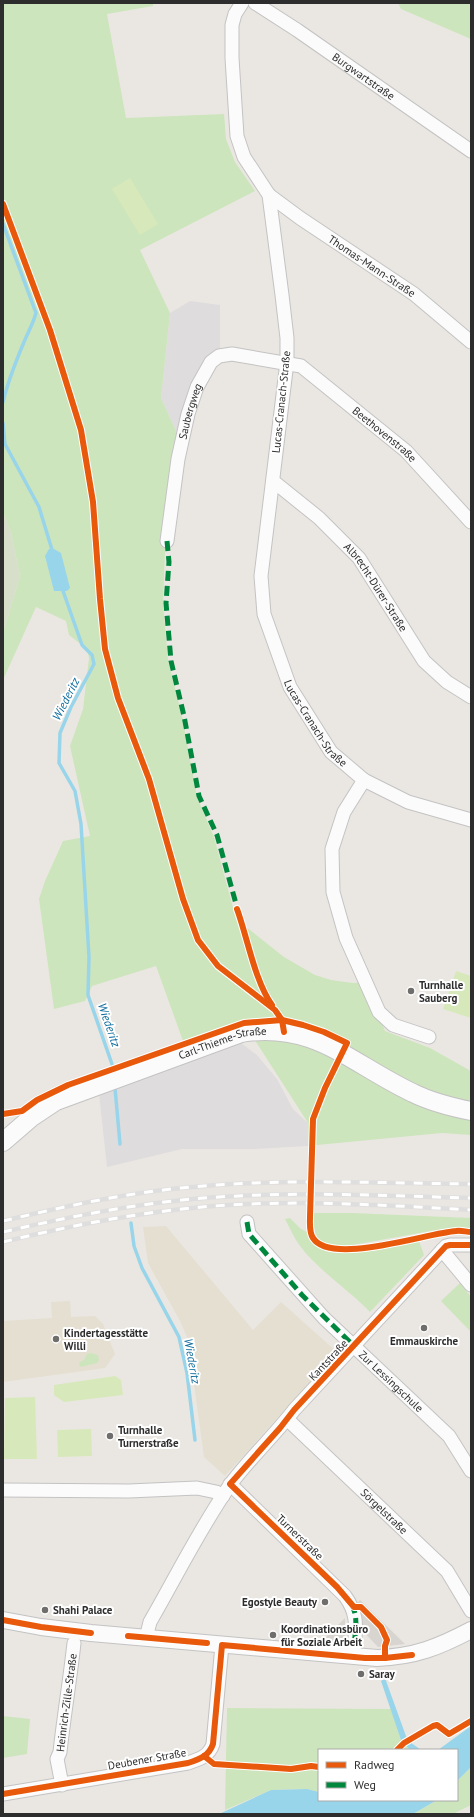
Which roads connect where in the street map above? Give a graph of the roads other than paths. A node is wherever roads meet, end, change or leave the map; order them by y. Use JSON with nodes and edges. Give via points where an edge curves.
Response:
{"nodes":[{"id":1,"x":242,"y":3,"type":"edge"},
{"id":2,"x":255,"y":3,"type":"edge"},
{"id":3,"x":471,"y":151,"type":"edge"},
{"id":4,"x":269,"y":195,"type":"junction"},
{"id":5,"x":471,"y":342,"type":"edge"},
{"id":6,"x":287,"y":362,"type":"junction"},
{"id":7,"x":273,"y":481,"type":"junction"},
{"id":8,"x":471,"y":522,"type":"edge"},
{"id":9,"x":167,"y":541,"type":"dead end"},
{"id":10,"x":471,"y":697,"type":"edge"},
{"id":11,"x":364,"y":780,"type":"junction"},
{"id":12,"x":471,"y":820,"type":"edge"},
{"id":13,"x":429,"y":1037,"type":"dead end"},
{"id":14,"x":471,"y":1111,"type":"edge"},
{"id":15,"x":5,"y":1137,"type":"edge"},
{"id":16,"x":247,"y":1222,"type":"dead end"},
{"id":17,"x":471,"y":1245,"type":"edge"},
{"id":18,"x":442,"y":1250,"type":"junction"},
{"id":19,"x":471,"y":1285,"type":"edge"},
{"id":20,"x":354,"y":1346,"type":"junction"},
{"id":21,"x":287,"y":1419,"type":"junction"},
{"id":22,"x":471,"y":1471,"type":"edge"},
{"id":23,"x":230,"y":1484,"type":"junction"},
{"id":24,"x":3,"y":1490,"type":"edge"},
{"id":25,"x":223,"y":1496,"type":"junction"},
{"id":26,"x":471,"y":1611,"type":"edge"},
{"id":27,"x":3,"y":1620,"type":"edge"},
{"id":28,"x":471,"y":1630,"type":"edge"},
{"id":29,"x":146,"y":1638,"type":"junction"},
{"id":30,"x":74,"y":1643,"type":"dead end"},
{"id":31,"x":222,"y":1645,"type":"junction"},
{"id":32,"x":354,"y":1651,"type":"junction"},
{"id":33,"x":62,"y":1785,"type":"junction"},
{"id":34,"x":3,"y":1794,"type":"edge"}],
"edges":[{"from":1,"to":4,"type":"street","name":"Lucas-Cranach-Straße","via":[[232,25],[237,136],[244,157]]},
{"from":2,"to":3,"type":"street","name":"Burgwartstraße"},
{"from":4,"to":5,"type":"street","name":"Thomas-Mann-Straße","via":[[414,294]]},
{"from":4,"to":6,"type":"street","name":"Lucas-Cranach-Straße","via":[[287,338]]},
{"from":6,"to":7,"type":"street","name":"Lucas-Cranach-Straße"},
{"from":6,"to":8,"type":"street","name":"Beethovenstraße","via":[[301,366],[326,384],[406,451]]},
{"from":6,"to":9,"type":"street","name":"Saubergweg","via":[[232,354],[219,356],[211,362],[197,387],[188,414],[178,459]]},
{"from":7,"to":10,"type":"street","name":"Albrecht-Dürer-Straße","via":[[318,518],[359,558],[424,661],[447,682]]},
{"from":7,"to":11,"type":"street","name":"Lucas-Cranach-Straße","via":[[261,576],[264,614],[290,687],[331,752]]},
{"from":11,"to":12,"type":"street","name":"Lucas-Cranach-Straße","via":[[408,802]]},
{"from":11,"to":13,"type":"street","via":[[344,812],[332,849],[333,892],[346,938],[379,1012],[392,1025]]},
{"from":14,"to":15,"type":"main road","name":"Carl-Thieme-Straße","via":[[430,1101],[319,1041],[284,1032],[259,1030],[241,1033],[67,1096],[32,1116]]},
{"from":16,"to":20,"type":"street","name":"Zur Lessingschule","via":[[249,1234],[302,1295]]},
{"from":17,"to":18,"type":"street","via":[[450,1245]]},
{"from":18,"to":19,"type":"street"},
{"from":18,"to":20,"type":"street","name":"Kantstraße"},
{"from":20,"to":21,"type":"street","name":"Kantstraße"},
{"from":20,"to":22,"type":"street","name":"Zur Lessingschule","via":[[449,1436]]},
{"from":21,"to":23,"type":"street","name":"Kantstraße"},
{"from":21,"to":26,"type":"street","name":"Sörgelstraße","via":[[447,1571]]},
{"from":23,"to":25,"type":"street","name":"Kantstraße"},
{"from":23,"to":32,"type":"street","name":"Turnerstraße","via":[[337,1587],[354,1607]]},
{"from":24,"to":25,"type":"street","via":[[199,1489]]},
{"from":25,"to":29,"type":"street","name":"Kantstraße","via":[[150,1622]]},
{"from":27,"to":29,"type":"street","via":[[54,1629]]},
{"from":28,"to":32,"type":"street","via":[[439,1646],[412,1655],[385,1658]]},
{"from":29,"to":31,"type":"street"},
{"from":30,"to":33,"type":"street","name":"Heinrich-Zille-Straße","via":[[57,1759]]},
{"from":31,"to":32,"type":"street"},
{"from":31,"to":33,"type":"street","name":"Deubener Straße","via":[[211,1751],[188,1763]]},
{"from":33,"to":34,"type":"street","name":"Deubener Straße"}]}
